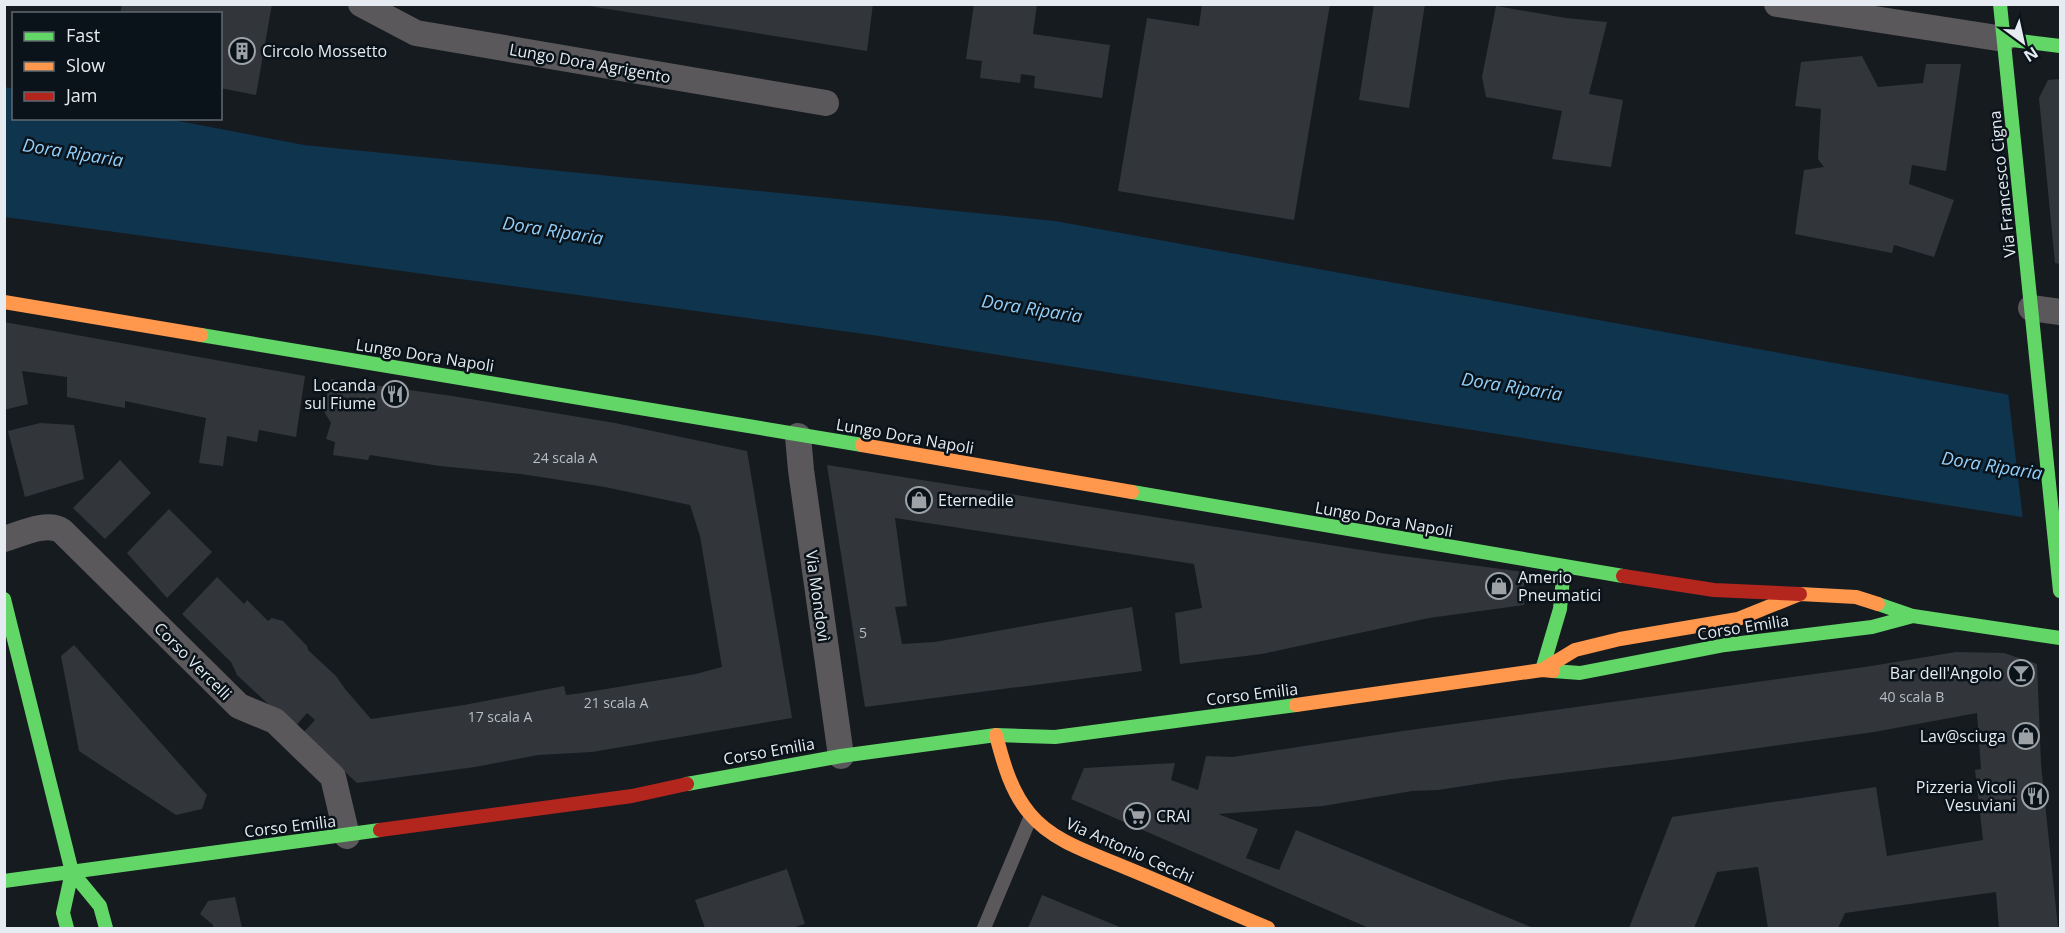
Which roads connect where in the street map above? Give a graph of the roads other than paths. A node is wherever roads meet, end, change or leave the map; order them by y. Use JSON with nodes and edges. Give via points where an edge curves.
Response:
{"nodes":[{"id":1,"x":361,"y":4,"type":"edge"},
{"id":2,"x":1777,"y":4,"type":"edge"},
{"id":3,"x":2000,"y":4,"type":"edge"},
{"id":4,"x":2004,"y":39,"type":"junction"},
{"id":5,"x":2061,"y":46,"type":"edge"},
{"id":6,"x":826,"y":103,"type":"dead end"},
{"id":7,"x":4,"y":302,"type":"edge"},
{"id":8,"x":2031,"y":308,"type":"junction"},
{"id":9,"x":2061,"y":312,"type":"edge"},
{"id":10,"x":798,"y":436,"type":"junction"},
{"id":11,"x":4,"y":539,"type":"edge"},
{"id":12,"x":1564,"y":567,"type":"junction"},
{"id":13,"x":2061,"y":591,"type":"edge"},
{"id":14,"x":1800,"y":594,"type":"junction"},
{"id":15,"x":4,"y":599,"type":"edge"},
{"id":16,"x":1913,"y":616,"type":"junction"},
{"id":17,"x":2061,"y":638,"type":"edge"},
{"id":18,"x":1542,"y":670,"type":"junction"},
{"id":19,"x":996,"y":735,"type":"junction"},
{"id":20,"x":841,"y":756,"type":"junction"},
{"id":21,"x":1030,"y":816,"type":"junction"},
{"id":22,"x":347,"y":836,"type":"junction"},
{"id":23,"x":72,"y":872,"type":"junction"},
{"id":24,"x":4,"y":881,"type":"edge"},
{"id":25,"x":67,"y":928,"type":"edge"},
{"id":26,"x":106,"y":928,"type":"edge"},
{"id":27,"x":984,"y":928,"type":"edge"},
{"id":28,"x":1268,"y":928,"type":"edge"}],
"edges":[{"from":1,"to":6,"type":"street","name":"Lungo Dora Agrigento","via":[[416,33]]},
{"from":2,"to":4,"type":"street"},
{"from":3,"to":4,"type":"street","name":"Via Francesco Cigna"},
{"from":4,"to":5,"type":"street"},
{"from":4,"to":8,"type":"street","name":"Via Francesco Cigna"},
{"from":7,"to":10,"type":"street","name":"Lungo Dora Napoli"},
{"from":8,"to":9,"type":"street"},
{"from":8,"to":13,"type":"street","name":"Via Francesco Cigna"},
{"from":10,"to":12,"type":"street","name":"Lungo Dora Napoli"},
{"from":10,"to":20,"type":"street","name":"Via Mondovì"},
{"from":11,"to":22,"type":"street","name":"Corso Vercelli","via":[[48,527],[62,531],[238,706],[275,721],[333,777]]},
{"from":12,"to":14,"type":"street","name":"Lungo Dora Napoli","via":[[1714,590]]},
{"from":12,"to":18,"type":"street","via":[[1560,609]]},
{"from":14,"to":16,"type":"street","name":"Corso Emilia","via":[[1856,597]]},
{"from":14,"to":18,"type":"street","name":"Corso Emilia","via":[[1738,619],[1575,650]]},
{"from":15,"to":23,"type":"street"},
{"from":16,"to":17,"type":"street","name":"Corso Emilia"},
{"from":16,"to":18,"type":"street","name":"Corso Emilia","via":[[1872,627],[1725,645],[1580,673]]},
{"from":18,"to":19,"type":"street","name":"Corso Emilia","via":[[1055,737]]},
{"from":19,"to":20,"type":"street","name":"Corso Emilia"},
{"from":19,"to":21,"type":"street","name":"Via Antonio Cecchi","via":[[1008,774]]},
{"from":20,"to":22,"type":"street","name":"Corso Emilia","via":[[632,796]]},
{"from":21,"to":27,"type":"lane"},
{"from":21,"to":28,"type":"street","name":"Via Antonio Cecchi","via":[[1077,846]]},
{"from":22,"to":23,"type":"street","name":"Corso Emilia"},
{"from":23,"to":24,"type":"street","name":"Corso Emilia"},
{"from":23,"to":25,"type":"street","via":[[63,913]]},
{"from":23,"to":26,"type":"street","via":[[100,906]]}]}
